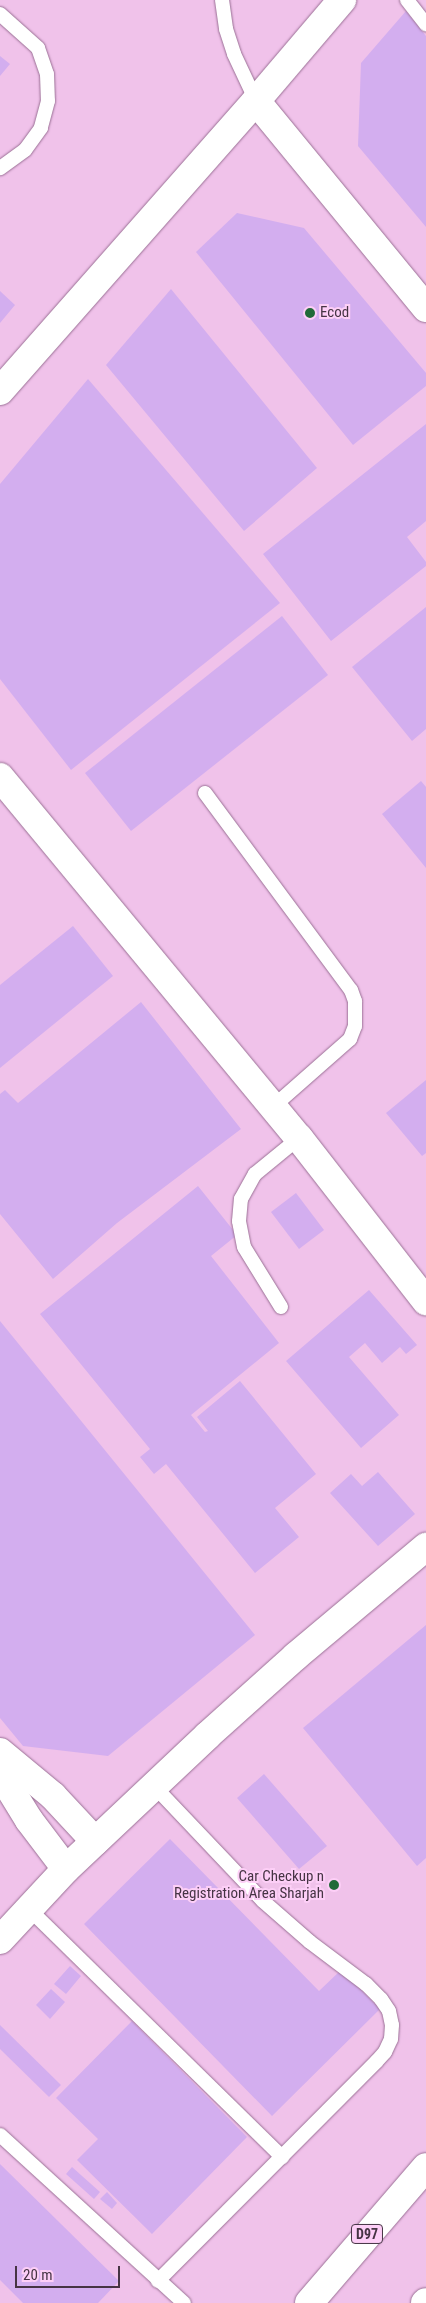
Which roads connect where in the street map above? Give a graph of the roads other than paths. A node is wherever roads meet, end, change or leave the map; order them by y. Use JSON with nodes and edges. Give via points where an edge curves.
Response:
{"nodes":[{"id":1,"x":222,"y":0,"type":"edge"},
{"id":2,"x":342,"y":0,"type":"edge"},
{"id":3,"x":407,"y":0,"type":"edge"},
{"id":4,"x":0,"y":14,"type":"edge"},
{"id":5,"x":426,"y":24,"type":"edge"},
{"id":6,"x":256,"y":101,"type":"junction"},
{"id":7,"x":0,"y":168,"type":"edge"},
{"id":8,"x":426,"y":308,"type":"edge"},
{"id":9,"x":0,"y":391,"type":"edge"},
{"id":10,"x":0,"y":777,"type":"edge"},
{"id":11,"x":205,"y":793,"type":"dead end"},
{"id":12,"x":273,"y":1106,"type":"junction"},
{"id":13,"x":299,"y":1138,"type":"junction"},
{"id":14,"x":426,"y":1301,"type":"edge"},
{"id":15,"x":281,"y":1307,"type":"dead end"},
{"id":16,"x":426,"y":1547,"type":"edge"},
{"id":17,"x":0,"y":1752,"type":"edge"},
{"id":18,"x":0,"y":1773,"type":"edge"},
{"id":19,"x":154,"y":1786,"type":"junction"},
{"id":20,"x":95,"y":1842,"type":"junction"},
{"id":21,"x":66,"y":1869,"type":"junction"},
{"id":22,"x":30,"y":1910,"type":"junction"},
{"id":23,"x":0,"y":1940,"type":"edge"},
{"id":24,"x":0,"y":2135,"type":"edge"},
{"id":25,"x":282,"y":2157,"type":"junction"},
{"id":26,"x":426,"y":2167,"type":"edge"},
{"id":27,"x":158,"y":2281,"type":"junction"},
{"id":28,"x":184,"y":2303,"type":"edge"},
{"id":29,"x":310,"y":2303,"type":"edge"}],
"edges":[{"from":1,"to":6,"type":"lane","via":[[234,54]]},
{"from":2,"to":6,"type":"street"},
{"from":3,"to":5,"type":"lane"},
{"from":4,"to":7,"type":"lane","via":[[38,48],[47,74],[48,101],[41,128],[25,150]]},
{"from":6,"to":8,"type":"street"},
{"from":6,"to":9,"type":"street"},
{"from":10,"to":12,"type":"street"},
{"from":11,"to":12,"type":"lane","via":[[351,990],[355,1001],[355,1026],[350,1039]]},
{"from":12,"to":13,"type":"street"},
{"from":13,"to":14,"type":"street"},
{"from":13,"to":15,"type":"lane","via":[[255,1174],[241,1199],[239,1221],[244,1247]]},
{"from":16,"to":19,"type":"street","via":[[296,1656]]},
{"from":17,"to":20,"type":"street","via":[[53,1796]]},
{"from":18,"to":21,"type":"street","via":[[29,1820]]},
{"from":19,"to":20,"type":"street"},
{"from":19,"to":25,"type":"lane","via":[[263,1900],[310,1942],[366,1984],[389,2011],[391,2038],[385,2052]]},
{"from":20,"to":21,"type":"street"},
{"from":21,"to":22,"type":"street"},
{"from":22,"to":23,"type":"street"},
{"from":22,"to":25,"type":"lane"},
{"from":24,"to":27,"type":"lane"},
{"from":25,"to":27,"type":"lane"},
{"from":26,"to":29,"type":"street","number":"D97"},
{"from":27,"to":28,"type":"lane"}]}
